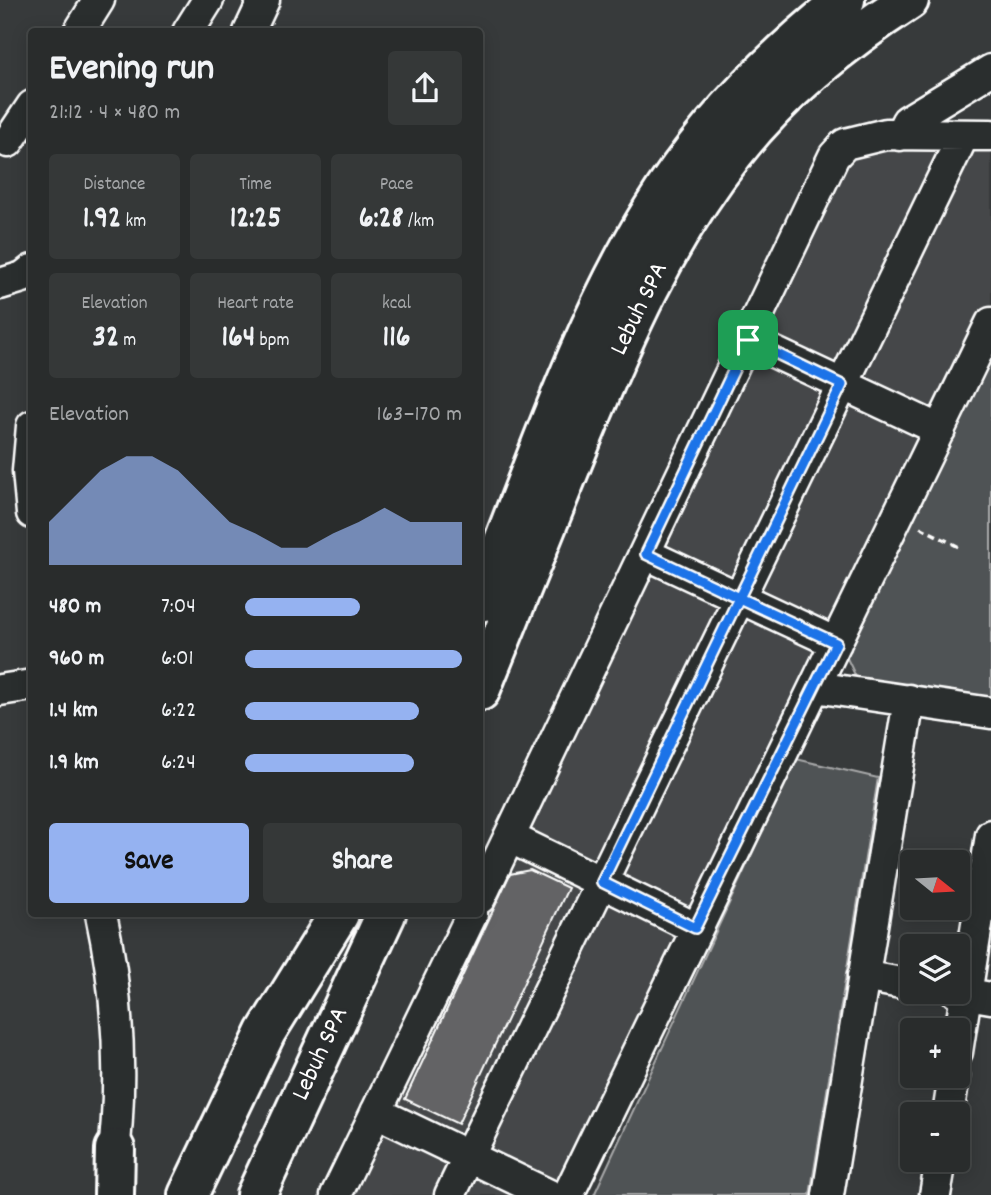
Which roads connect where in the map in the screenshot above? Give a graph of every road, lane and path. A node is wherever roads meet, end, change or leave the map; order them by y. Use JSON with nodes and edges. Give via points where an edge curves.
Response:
{"nodes":[{"id":1,"x":99,"y":0,"type":"edge"},
{"id":2,"x":208,"y":0,"type":"edge"},
{"id":3,"x":264,"y":0,"type":"edge"},
{"id":4,"x":845,"y":0,"type":"edge"},
{"id":5,"x":909,"y":0,"type":"edge"},
{"id":6,"x":82,"y":28,"type":"edge"},
{"id":7,"x":190,"y":28,"type":"edge"},
{"id":8,"x":251,"y":28,"type":"edge"},
{"id":9,"x":991,"y":70,"type":"edge"},
{"id":10,"x":28,"y":112,"type":"edge"},
{"id":11,"x":900,"y":135,"type":"junction"},
{"id":12,"x":977,"y":135,"type":"edge"},
{"id":13,"x":8,"y":142,"type":"dead end"},
{"id":14,"x":28,"y":273,"type":"edge"},
{"id":15,"x":0,"y":284,"type":"edge"},
{"id":16,"x":991,"y":323,"type":"edge"},
{"id":17,"x":748,"y":340,"type":"junction"},
{"id":18,"x":842,"y":385,"type":"junction"},
{"id":19,"x":940,"y":430,"type":"junction"},
{"id":20,"x":898,"y":516,"type":"junction"},
{"id":21,"x":959,"y":547,"type":"dead end"},
{"id":22,"x":646,"y":554,"type":"junction"},
{"id":23,"x":483,"y":595,"type":"edge"},
{"id":24,"x":739,"y":598,"type":"junction"},
{"id":25,"x":836,"y":643,"type":"junction"},
{"id":26,"x":483,"y":684,"type":"edge"},
{"id":27,"x":815,"y":687,"type":"junction"},
{"id":28,"x":909,"y":700,"type":"junction"},
{"id":29,"x":991,"y":713,"type":"edge"},
{"id":30,"x":991,"y":835,"type":"edge"},
{"id":31,"x":509,"y":836,"type":"junction"},
{"id":32,"x":602,"y":882,"type":"junction"},
{"id":33,"x":483,"y":892,"type":"edge"},
{"id":34,"x":102,"y":917,"type":"edge"},
{"id":35,"x":337,"y":917,"type":"edge"},
{"id":36,"x":338,"y":917,"type":"edge"},
{"id":37,"x":385,"y":917,"type":"edge"},
{"id":38,"x":471,"y":917,"type":"edge"},
{"id":39,"x":695,"y":928,"type":"junction"},
{"id":40,"x":863,"y":976,"type":"junction"},
{"id":41,"x":900,"y":983,"type":"edge"},
{"id":42,"x":971,"y":995,"type":"edge"},
{"id":43,"x":965,"y":1018,"type":"edge"},
{"id":44,"x":376,"y":1112,"type":"junction"},
{"id":45,"x":115,"y":1149,"type":"junction"},
{"id":46,"x":468,"y":1157,"type":"junction"},
{"id":47,"x":938,"y":1172,"type":"edge"},
{"id":48,"x":109,"y":1195,"type":"edge"},
{"id":49,"x":114,"y":1195,"type":"edge"},
{"id":50,"x":188,"y":1195,"type":"edge"},
{"id":51,"x":211,"y":1195,"type":"edge"},
{"id":52,"x":256,"y":1195,"type":"edge"},
{"id":53,"x":336,"y":1195,"type":"edge"},
{"id":54,"x":450,"y":1195,"type":"edge"},
{"id":55,"x":549,"y":1195,"type":"edge"},
{"id":56,"x":568,"y":1195,"type":"edge"},
{"id":57,"x":828,"y":1195,"type":"edge"},
{"id":58,"x":935,"y":1195,"type":"edge"}],
"edges":[{"from":1,"to":6,"type":"street"},
{"from":2,"to":7,"type":"street"},
{"from":3,"to":8,"type":"street"},
{"from":4,"to":23,"type":"highway","name":"Lebuh SPA","via":[[756,78],[653,208],[587,337]]},
{"from":5,"to":26,"type":"highway","name":"Lebuh SPA","via":[[878,20],[775,107],[734,152],[697,204],[653,276],[623,338]]},
{"from":9,"to":11,"type":"street","via":[[907,121]]},
{"from":10,"to":13,"type":"street"},
{"from":11,"to":12,"type":"street"},
{"from":11,"to":17,"type":"street","via":[[845,144],[834,156]]},
{"from":12,"to":18,"type":"street"},
{"from":14,"to":15,"type":"street"},
{"from":16,"to":19,"type":"street"},
{"from":17,"to":18,"type":"street"},
{"from":17,"to":22,"type":"street"},
{"from":18,"to":19,"type":"street"},
{"from":18,"to":24,"type":"street"},
{"from":19,"to":20,"type":"street"},
{"from":20,"to":21,"type":"path"},
{"from":20,"to":25,"type":"street"},
{"from":22,"to":24,"type":"street"},
{"from":22,"to":31,"type":"street"},
{"from":24,"to":25,"type":"street"},
{"from":24,"to":32,"type":"street"},
{"from":25,"to":27,"type":"street"},
{"from":27,"to":28,"type":"street"},
{"from":27,"to":39,"type":"street"},
{"from":28,"to":29,"type":"street"},
{"from":28,"to":40,"type":"street"},
{"from":30,"to":42,"type":"street"},
{"from":31,"to":32,"type":"street"},
{"from":31,"to":33,"type":"street"},
{"from":32,"to":39,"type":"street"},
{"from":32,"to":46,"type":"street"},
{"from":34,"to":45,"type":"street","via":[[115,1020]]},
{"from":35,"to":50,"type":"highway","via":[[266,1032]]},
{"from":36,"to":51,"type":"highway","name":"Lebuh SPA"},
{"from":37,"to":52,"type":"highway","name":"Lebuh SPA"},
{"from":38,"to":44,"type":"street"},
{"from":39,"to":56,"type":"street"},
{"from":40,"to":41,"type":"street"},
{"from":40,"to":57,"type":"street"},
{"from":42,"to":43,"type":"street"},
{"from":44,"to":46,"type":"street"},
{"from":44,"to":53,"type":"street"},
{"from":45,"to":48,"type":"street"},
{"from":45,"to":49,"type":"highway"},
{"from":46,"to":54,"type":"street"},
{"from":46,"to":55,"type":"street"},
{"from":47,"to":58,"type":"street"}]}
